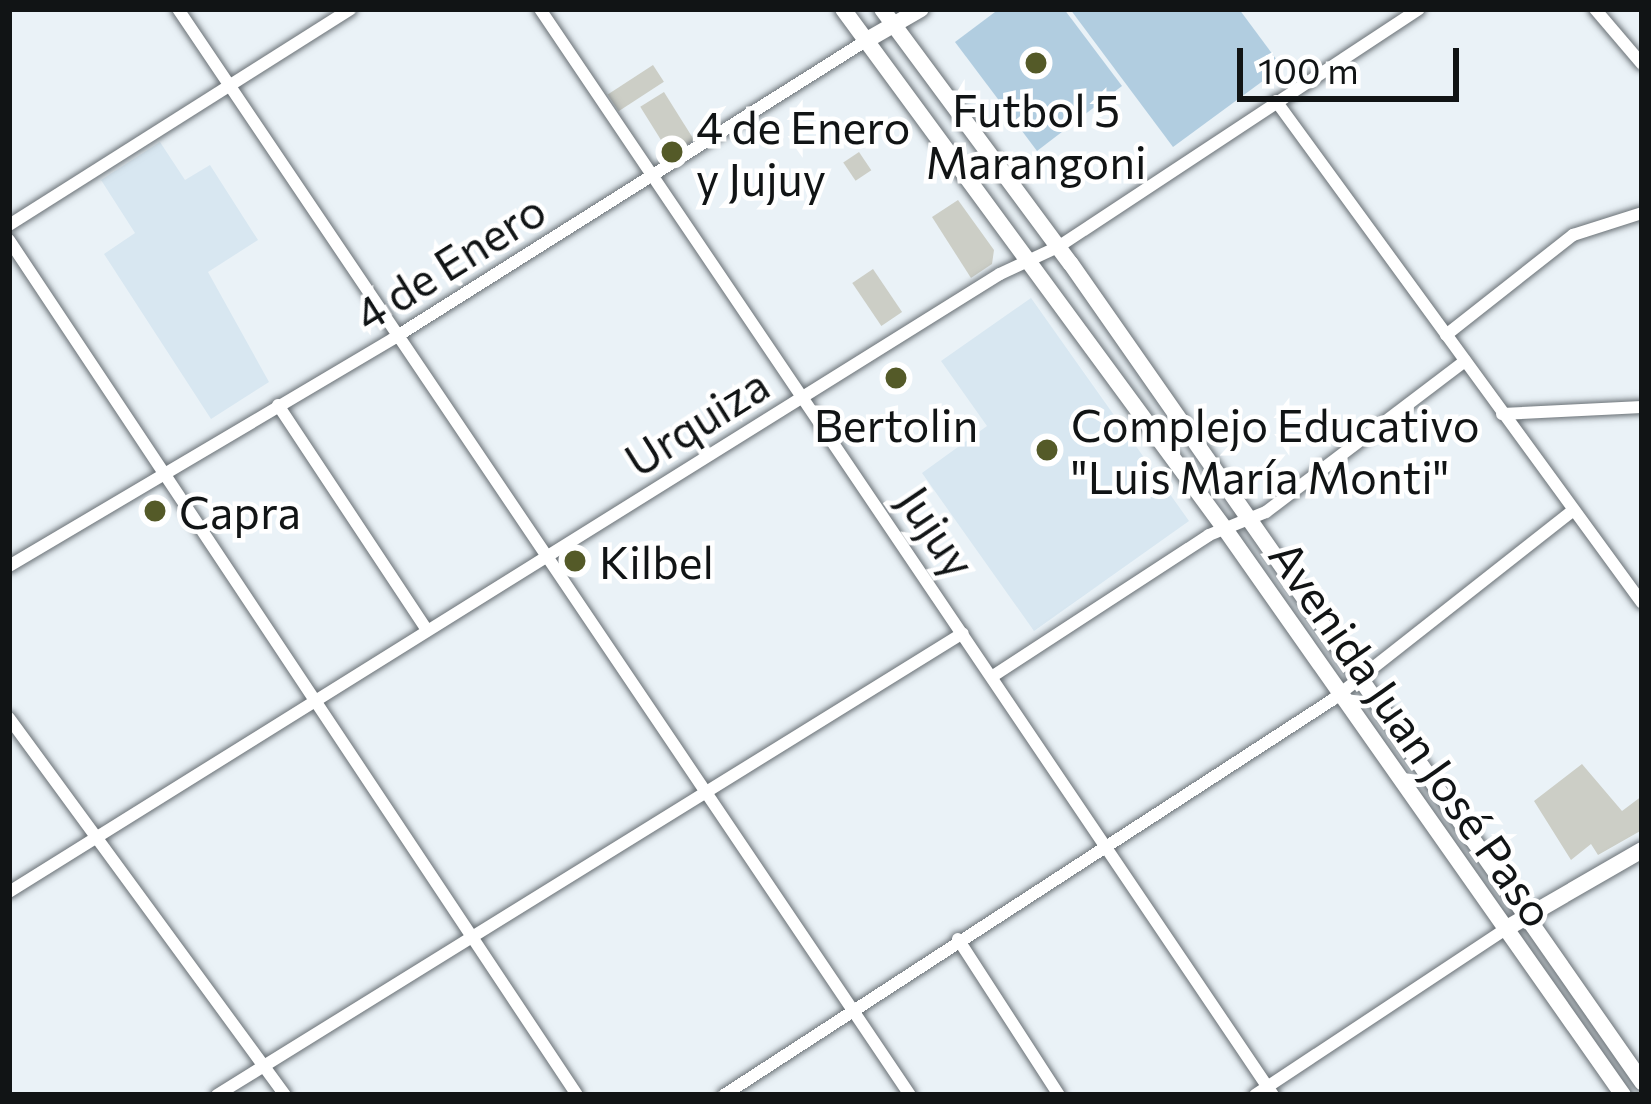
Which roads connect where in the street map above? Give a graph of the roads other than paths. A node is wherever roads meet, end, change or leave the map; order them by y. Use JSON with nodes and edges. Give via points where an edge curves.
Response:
{"nodes":[{"id":1,"x":178,"y":9,"type":"edge"},
{"id":2,"x":351,"y":9,"type":"edge"},
{"id":3,"x":540,"y":9,"type":"edge"},
{"id":4,"x":843,"y":9,"type":"edge"},
{"id":5,"x":882,"y":9,"type":"edge"},
{"id":6,"x":921,"y":9,"type":"edge"},
{"id":7,"x":1419,"y":9,"type":"edge"},
{"id":8,"x":1595,"y":9,"type":"edge"},
{"id":9,"x":894,"y":25,"type":"junction"},
{"id":10,"x":867,"y":40,"type":"junction"},
{"id":11,"x":1642,"y":64,"type":"edge"},
{"id":12,"x":231,"y":88,"type":"junction"},
{"id":13,"x":1276,"y":101,"type":"junction"},
{"id":14,"x":651,"y":178,"type":"junction"},
{"id":15,"x":1642,"y":213,"type":"edge"},
{"id":16,"x":9,"y":225,"type":"edge"},
{"id":17,"x":9,"y":240,"type":"edge"},
{"id":18,"x":1058,"y":247,"type":"junction"},
{"id":19,"x":1031,"y":260,"type":"junction"},
{"id":20,"x":1446,"y":335,"type":"junction"},
{"id":21,"x":394,"y":338,"type":"junction"},
{"id":22,"x":1465,"y":361,"type":"junction"},
{"id":23,"x":803,"y":398,"type":"junction"},
{"id":24,"x":278,"y":405,"type":"junction"},
{"id":25,"x":1642,"y":407,"type":"edge"},
{"id":26,"x":1502,"y":414,"type":"junction"},
{"id":27,"x":164,"y":473,"type":"junction"},
{"id":28,"x":1572,"y":511,"type":"junction"},
{"id":29,"x":1251,"y":519,"type":"junction"},
{"id":30,"x":1225,"y":529,"type":"junction"},
{"id":31,"x":548,"y":556,"type":"junction"},
{"id":32,"x":9,"y":566,"type":"edge"},
{"id":33,"x":1642,"y":603,"type":"edge"},
{"id":34,"x":426,"y":629,"type":"junction"},
{"id":35,"x":963,"y":633,"type":"junction"},
{"id":36,"x":1359,"y":673,"type":"junction"},
{"id":37,"x":993,"y":676,"type":"junction"},
{"id":38,"x":1341,"y":692,"type":"junction"},
{"id":39,"x":316,"y":701,"type":"junction"},
{"id":40,"x":9,"y":718,"type":"edge"},
{"id":41,"x":710,"y":793,"type":"junction"},
{"id":42,"x":97,"y":837,"type":"junction"},
{"id":43,"x":1107,"y":844,"type":"junction"},
{"id":44,"x":1642,"y":850,"type":"edge"},
{"id":45,"x":9,"y":892,"type":"edge"},
{"id":46,"x":1528,"y":916,"type":"junction"},
{"id":47,"x":1507,"y":928,"type":"junction"},
{"id":48,"x":471,"y":939,"type":"junction"},
{"id":49,"x":958,"y":939,"type":"junction"},
{"id":50,"x":850,"y":1007,"type":"junction"},
{"id":51,"x":265,"y":1066,"type":"junction"},
{"id":52,"x":1642,"y":1082,"type":"edge"},
{"id":53,"x":1265,"y":1092,"type":"edge"},
{"id":54,"x":217,"y":1095,"type":"edge"},
{"id":55,"x":285,"y":1095,"type":"edge"},
{"id":56,"x":577,"y":1095,"type":"edge"},
{"id":57,"x":724,"y":1095,"type":"edge"},
{"id":58,"x":910,"y":1095,"type":"edge"},
{"id":59,"x":1059,"y":1095,"type":"edge"},
{"id":60,"x":1623,"y":1095,"type":"edge"}],
"edges":[{"from":1,"to":12,"type":"street"},
{"from":2,"to":12,"type":"street"},
{"from":3,"to":14,"type":"street","name":"Jujuy"},
{"from":4,"to":10,"type":"main road","name":"Avenida Juan José Paso"},
{"from":5,"to":9,"type":"main road","name":"Avenida Juan José Paso"},
{"from":6,"to":9,"type":"main road","name":"4 de Enero"},
{"from":7,"to":13,"type":"street","name":"Urquiza"},
{"from":8,"to":11,"type":"street"},
{"from":9,"to":10,"type":"main road","name":"4 de Enero"},
{"from":9,"to":18,"type":"main road","name":"Avenida Juan José Paso"},
{"from":10,"to":14,"type":"street","name":"4 de Enero"},
{"from":10,"to":19,"type":"main road","name":"Avenida Juan José Paso"},
{"from":12,"to":16,"type":"street"},
{"from":12,"to":21,"type":"street"},
{"from":13,"to":18,"type":"street","name":"Urquiza"},
{"from":13,"to":20,"type":"street"},
{"from":14,"to":21,"type":"street","name":"4 de Enero"},
{"from":14,"to":23,"type":"street","name":"Jujuy"},
{"from":15,"to":20,"type":"street","via":[[1573,235]]},
{"from":17,"to":27,"type":"street"},
{"from":18,"to":19,"type":"street","name":"Urquiza"},
{"from":18,"to":29,"type":"main road","name":"Avenida Juan José Paso"},
{"from":19,"to":23,"type":"street","name":"Urquiza"},
{"from":19,"to":30,"type":"main road","name":"Avenida Juan José Paso"},
{"from":20,"to":22,"type":"street"},
{"from":21,"to":24,"type":"street","name":"4 de Enero"},
{"from":21,"to":31,"type":"street"},
{"from":22,"to":26,"type":"street"},
{"from":22,"to":29,"type":"street"},
{"from":23,"to":31,"type":"street","name":"Urquiza"},
{"from":23,"to":35,"type":"street","name":"Jujuy"},
{"from":24,"to":27,"type":"street","name":"4 de Enero"},
{"from":24,"to":34,"type":"street"},
{"from":25,"to":26,"type":"street"},
{"from":26,"to":28,"type":"street"},
{"from":27,"to":32,"type":"street","name":"4 de Enero"},
{"from":27,"to":39,"type":"street"},
{"from":28,"to":33,"type":"street"},
{"from":28,"to":36,"type":"street"},
{"from":29,"to":30,"type":"street"},
{"from":29,"to":36,"type":"main road","name":"Avenida Juan José Paso"},
{"from":30,"to":37,"type":"street"},
{"from":30,"to":38,"type":"main road","name":"Avenida Juan José Paso"},
{"from":31,"to":34,"type":"street","name":"Urquiza"},
{"from":31,"to":41,"type":"street"},
{"from":34,"to":39,"type":"street","name":"Urquiza"},
{"from":35,"to":37,"type":"street","name":"Jujuy"},
{"from":35,"to":41,"type":"street"},
{"from":36,"to":38,"type":"street"},
{"from":36,"to":46,"type":"main road","name":"Avenida Juan José Paso"},
{"from":37,"to":43,"type":"street","name":"Jujuy"},
{"from":38,"to":43,"type":"street"},
{"from":38,"to":47,"type":"main road","name":"Avenida Juan José Paso"},
{"from":39,"to":42,"type":"street","name":"Urquiza"},
{"from":39,"to":48,"type":"street"},
{"from":40,"to":42,"type":"street"},
{"from":41,"to":48,"type":"street"},
{"from":41,"to":50,"type":"street"},
{"from":42,"to":45,"type":"street","name":"Urquiza"},
{"from":42,"to":51,"type":"street"},
{"from":43,"to":49,"type":"street"},
{"from":43,"to":53,"type":"street","name":"Jujuy"},
{"from":44,"to":46,"type":"main road"},
{"from":46,"to":47,"type":"main road"},
{"from":46,"to":52,"type":"main road","name":"Avenida Juan José Paso"},
{"from":47,"to":53,"type":"street"},
{"from":47,"to":60,"type":"main road","name":"Avenida Juan José Paso"},
{"from":48,"to":51,"type":"street"},
{"from":48,"to":56,"type":"street"},
{"from":49,"to":50,"type":"street"},
{"from":49,"to":59,"type":"street"},
{"from":50,"to":57,"type":"street"},
{"from":50,"to":58,"type":"street"},
{"from":51,"to":54,"type":"street"},
{"from":51,"to":55,"type":"street"}]}
